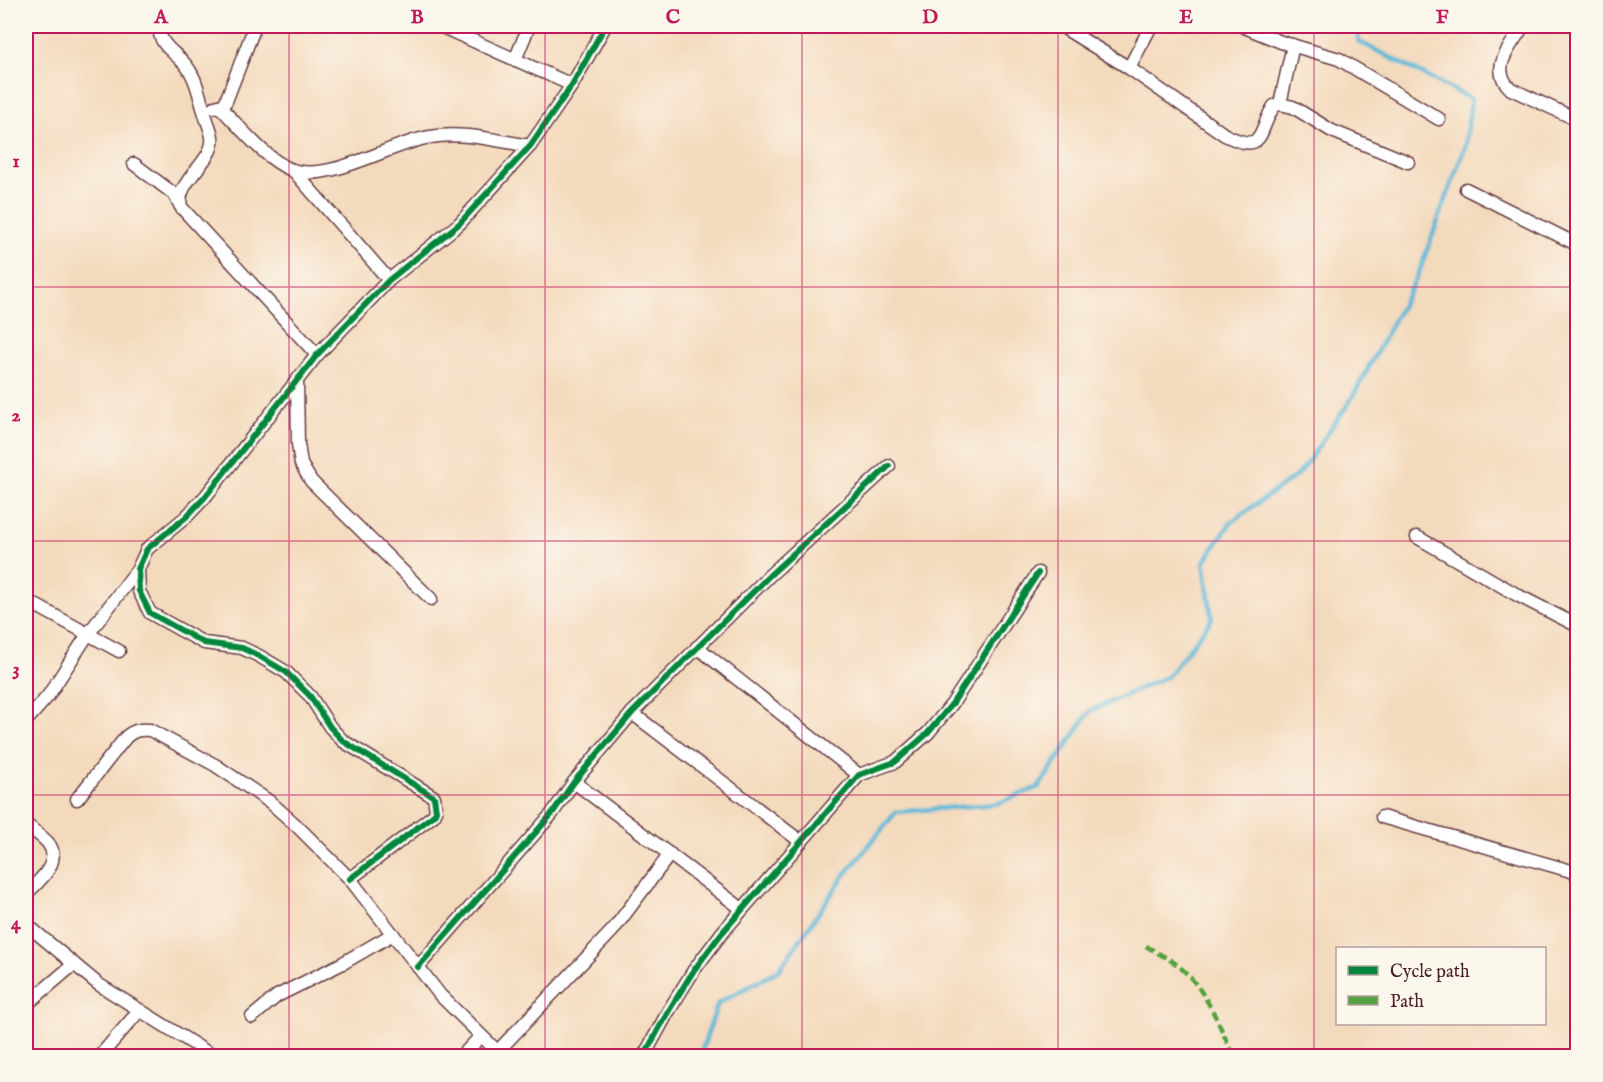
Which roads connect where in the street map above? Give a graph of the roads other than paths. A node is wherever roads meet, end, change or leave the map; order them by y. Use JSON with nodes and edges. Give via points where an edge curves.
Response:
{"nodes":[{"id":1,"x":160,"y":26,"type":"edge"},
{"id":2,"x":255,"y":26,"type":"edge"},
{"id":3,"x":440,"y":26,"type":"edge"},
{"id":4,"x":529,"y":26,"type":"edge"},
{"id":5,"x":605,"y":26,"type":"edge"},
{"id":6,"x":1061,"y":26,"type":"edge"},
{"id":7,"x":1151,"y":26,"type":"edge"},
{"id":8,"x":1242,"y":26,"type":"edge"},
{"id":9,"x":1523,"y":26,"type":"edge"},
{"id":10,"x":1260,"y":29,"type":"edge"},
{"id":11,"x":1293,"y":45,"type":"junction"},
{"id":12,"x":515,"y":60,"type":"junction"},
{"id":13,"x":1129,"y":68,"type":"junction"},
{"id":14,"x":572,"y":85,"type":"junction"},
{"id":15,"x":201,"y":103,"type":"junction"},
{"id":16,"x":1280,"y":104,"type":"junction"},
{"id":17,"x":219,"y":107,"type":"junction"},
{"id":18,"x":1439,"y":119,"type":"dead end"},
{"id":19,"x":1578,"y":120,"type":"edge"},
{"id":20,"x":530,"y":147,"type":"junction"},
{"id":21,"x":1408,"y":162,"type":"dead end"},
{"id":22,"x":134,"y":164,"type":"dead end"},
{"id":23,"x":293,"y":170,"type":"junction"},
{"id":24,"x":1466,"y":189,"type":"dead end"},
{"id":25,"x":181,"y":207,"type":"junction"},
{"id":26,"x":1578,"y":245,"type":"edge"},
{"id":27,"x":389,"y":280,"type":"junction"},
{"id":28,"x":317,"y":355,"type":"junction"},
{"id":29,"x":297,"y":381,"type":"junction"},
{"id":30,"x":889,"y":466,"type":"dead end"},
{"id":31,"x":1418,"y":537,"type":"dead end"},
{"id":32,"x":138,"y":569,"type":"junction"},
{"id":33,"x":1038,"y":573,"type":"dead end"},
{"id":34,"x":431,"y":599,"type":"dead end"},
{"id":35,"x":26,"y":600,"type":"edge"},
{"id":36,"x":1578,"y":626,"type":"edge"},
{"id":37,"x":88,"y":634,"type":"junction"},
{"id":38,"x":697,"y":647,"type":"junction"},
{"id":39,"x":119,"y":651,"type":"dead end"},
{"id":40,"x":632,"y":713,"type":"junction"},
{"id":41,"x":26,"y":721,"type":"edge"},
{"id":42,"x":859,"y":774,"type":"junction"},
{"id":43,"x":574,"y":782,"type":"junction"},
{"id":44,"x":77,"y":799,"type":"dead end"},
{"id":45,"x":1382,"y":817,"type":"dead end"},
{"id":46,"x":26,"y":824,"type":"edge"},
{"id":47,"x":800,"y":841,"type":"junction"},
{"id":48,"x":669,"y":854,"type":"junction"},
{"id":49,"x":1578,"y":873,"type":"edge"},
{"id":50,"x":350,"y":879,"type":"junction"},
{"id":51,"x":26,"y":894,"type":"edge"},
{"id":52,"x":742,"y":909,"type":"junction"},
{"id":53,"x":26,"y":924,"type":"edge"},
{"id":54,"x":393,"y":934,"type":"junction"},
{"id":55,"x":74,"y":965,"type":"junction"},
{"id":56,"x":418,"y":968,"type":"junction"},
{"id":57,"x":26,"y":1005,"type":"edge"},
{"id":58,"x":139,"y":1011,"type":"junction"},
{"id":59,"x":252,"y":1017,"type":"dead end"},
{"id":60,"x":481,"y":1035,"type":"junction"},
{"id":61,"x":500,"y":1054,"type":"edge"},
{"id":62,"x":100,"y":1056,"type":"edge"},
{"id":63,"x":213,"y":1056,"type":"edge"},
{"id":64,"x":462,"y":1056,"type":"edge"},
{"id":65,"x":644,"y":1056,"type":"edge"}],
"edges":[{"from":1,"to":15,"type":"street","via":[[163,43],[194,77]]},
{"from":2,"to":17,"type":"street","via":[[226,100]]},
{"from":3,"to":12,"type":"street"},
{"from":4,"to":12,"type":"street"},
{"from":5,"to":14,"type":"street"},
{"from":6,"to":13,"type":"street"},
{"from":7,"to":13,"type":"street"},
{"from":8,"to":10,"type":"street"},
{"from":9,"to":19,"type":"street","via":[[1502,62],[1504,82],[1511,89]]},
{"from":10,"to":11,"type":"street"},
{"from":11,"to":16,"type":"street"},
{"from":11,"to":18,"type":"street","via":[[1339,59]]},
{"from":12,"to":14,"type":"street"},
{"from":13,"to":16,"type":"street","via":[[1239,142],[1256,141],[1274,106]]},
{"from":14,"to":20,"type":"street"},
{"from":15,"to":17,"type":"street"},
{"from":15,"to":25,"type":"street","via":[[212,144],[180,195]]},
{"from":16,"to":21,"type":"street","via":[[1293,106],[1332,131]]},
{"from":17,"to":23,"type":"street","via":[[279,163]]},
{"from":20,"to":23,"type":"street","via":[[471,136],[428,137],[334,169],[309,173]]},
{"from":20,"to":27,"type":"street","via":[[459,224]]},
{"from":22,"to":25,"type":"street","via":[[174,194]]},
{"from":23,"to":27,"type":"street"},
{"from":24,"to":26,"type":"street"},
{"from":25,"to":28,"type":"street"},
{"from":27,"to":28,"type":"street"},
{"from":28,"to":29,"type":"street"},
{"from":29,"to":32,"type":"street","via":[[205,496],[147,549]]},
{"from":29,"to":34,"type":"street","via":[[298,444],[301,464],[311,481]]},
{"from":30,"to":38,"type":"street"},
{"from":31,"to":36,"type":"street"},
{"from":32,"to":37,"type":"street"},
{"from":32,"to":50,"type":"street","via":[[139,591],[150,613],[204,643],[242,648],[286,672],[310,696],[343,741],[434,797],[434,815]]},
{"from":33,"to":42,"type":"street","via":[[952,704],[928,733],[895,762]]},
{"from":35,"to":37,"type":"street"},
{"from":37,"to":39,"type":"street"},
{"from":37,"to":41,"type":"street","via":[[48,696]]},
{"from":38,"to":40,"type":"street"},
{"from":38,"to":42,"type":"street"},
{"from":40,"to":43,"type":"street"},
{"from":40,"to":47,"type":"street"},
{"from":42,"to":47,"type":"street"},
{"from":43,"to":48,"type":"street"},
{"from":43,"to":56,"type":"street","via":[[551,815]]},
{"from":44,"to":50,"type":"street","via":[[126,737],[141,729],[150,730],[215,765],[270,802]]},
{"from":45,"to":49,"type":"street"},
{"from":46,"to":51,"type":"street","via":[[48,843],[52,858],[46,873]]},
{"from":47,"to":52,"type":"street"},
{"from":48,"to":52,"type":"street"},
{"from":48,"to":61,"type":"street","via":[[613,930]]},
{"from":50,"to":54,"type":"street"},
{"from":52,"to":65,"type":"street","via":[[694,970]]},
{"from":53,"to":55,"type":"street"},
{"from":54,"to":56,"type":"street"},
{"from":54,"to":59,"type":"street","via":[[277,996]]},
{"from":55,"to":57,"type":"street"},
{"from":55,"to":58,"type":"street"},
{"from":56,"to":60,"type":"street"},
{"from":58,"to":62,"type":"street"},
{"from":58,"to":63,"type":"street"},
{"from":60,"to":61,"type":"street"},
{"from":60,"to":64,"type":"street"}]}
